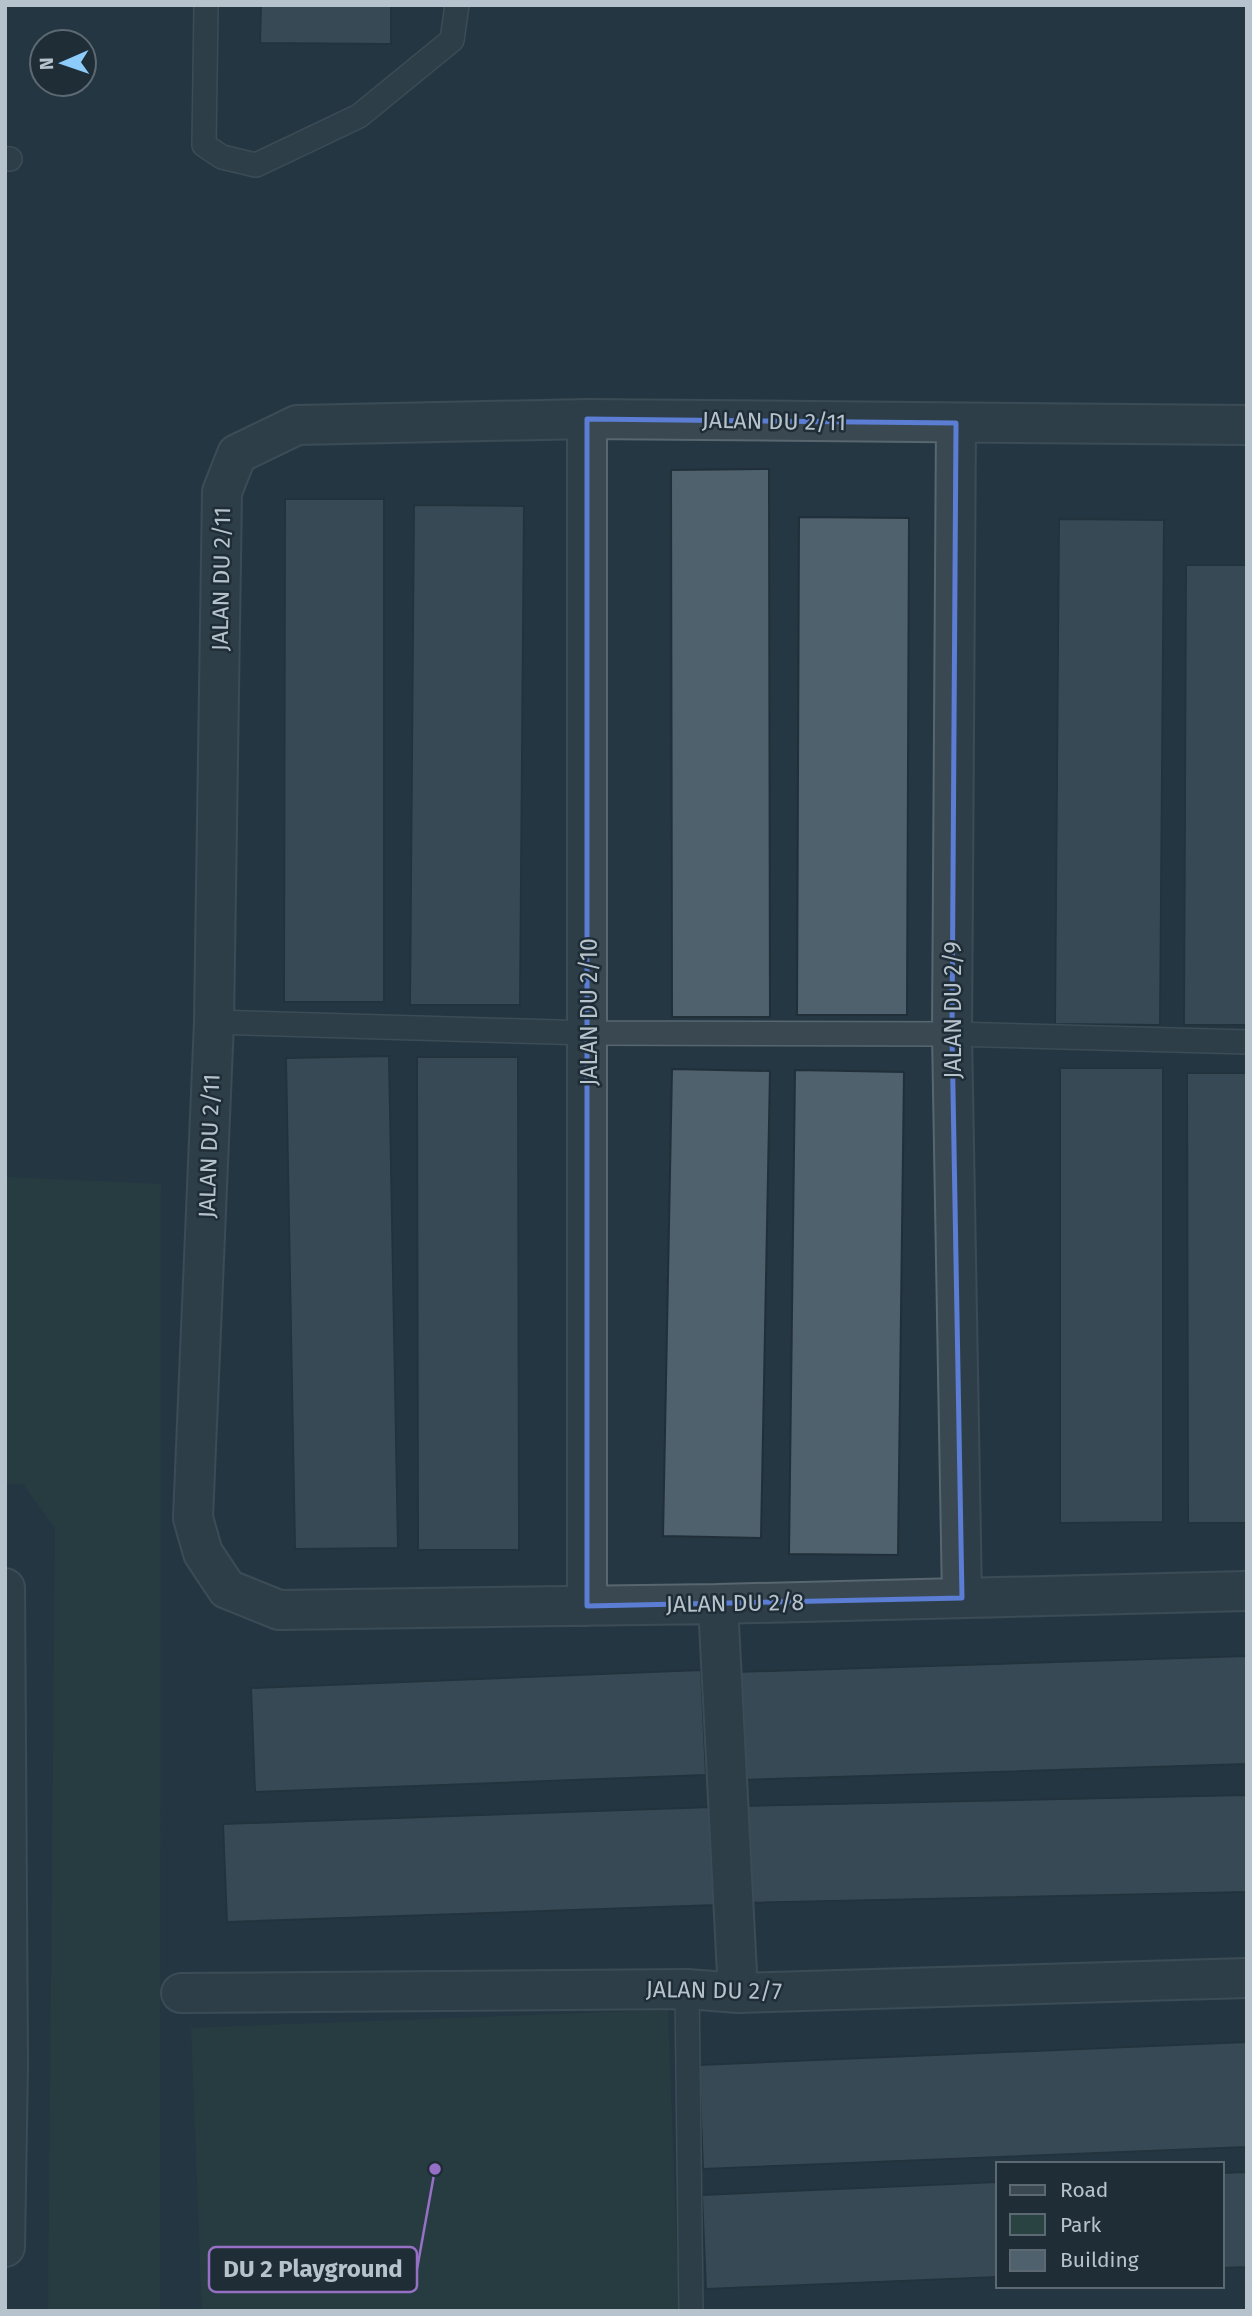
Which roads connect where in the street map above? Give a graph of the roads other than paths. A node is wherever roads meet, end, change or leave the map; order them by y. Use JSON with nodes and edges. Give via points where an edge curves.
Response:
{"nodes":[{"id":1,"x":206,"y":5,"type":"edge"},
{"id":2,"x":457,"y":5,"type":"edge"},
{"id":3,"x":587,"y":419,"type":"junction"},
{"id":4,"x":956,"y":423,"type":"junction"},
{"id":5,"x":1247,"y":425,"type":"edge"},
{"id":6,"x":214,"y":1022,"type":"junction"},
{"id":7,"x":589,"y":1033,"type":"junction"},
{"id":8,"x":952,"y":1034,"type":"junction"},
{"id":9,"x":1247,"y":1042,"type":"edge"},
{"id":10,"x":5,"y":1588,"type":"edge"},
{"id":11,"x":227,"y":1589,"type":"joint"},
{"id":12,"x":1247,"y":1591,"type":"edge"},
{"id":13,"x":962,"y":1598,"type":"junction"},
{"id":14,"x":718,"y":1604,"type":"junction"},
{"id":15,"x":587,"y":1606,"type":"junction"},
{"id":16,"x":1247,"y":1978,"type":"edge"},
{"id":17,"x":687,"y":1989,"type":"junction"},
{"id":18,"x":181,"y":1993,"type":"dead end"},
{"id":19,"x":738,"y":1993,"type":"junction"},
{"id":20,"x":7,"y":2064,"type":"edge"},
{"id":21,"x":5,"y":2247,"type":"edge"},
{"id":22,"x":691,"y":2311,"type":"edge"}],
"edges":[{"from":1,"to":2,"type":"lane","via":[[204,145],[222,157],[256,165],[359,116],[452,40]]},
{"from":3,"to":4,"type":"street","name":"JALAN DU 2/11"},
{"from":3,"to":6,"type":"street","name":"JALAN DU 2/11","via":[[297,425],[237,454],[222,492]]},
{"from":3,"to":7,"type":"street","name":"JALAN DU 2/10"},
{"from":4,"to":5,"type":"street","name":"JALAN DU 2/11"},
{"from":4,"to":8,"type":"street","name":"JALAN DU 2/9"},
{"from":6,"to":7,"type":"lane"},
{"from":6,"to":11,"type":"street","name":"JALAN DU 2/11","via":[[193,1518],[203,1553]]},
{"from":7,"to":8,"type":"lane"},
{"from":7,"to":15,"type":"street","name":"JALAN DU 2/10"},
{"from":8,"to":9,"type":"lane"},
{"from":8,"to":13,"type":"street","name":"JALAN DU 2/9"},
{"from":10,"to":20,"type":"street"},
{"from":11,"to":15,"type":"street","name":"JALAN DU 2/8","via":[[279,1610]]},
{"from":12,"to":13,"type":"street","name":"JALAN DU 2/8"},
{"from":13,"to":14,"type":"street","name":"JALAN DU 2/8"},
{"from":14,"to":15,"type":"street","name":"JALAN DU 2/8"},
{"from":14,"to":19,"type":"street"},
{"from":16,"to":19,"type":"street","name":"JALAN DU 2/7"},
{"from":17,"to":18,"type":"street","name":"JALAN DU 2/7"},
{"from":17,"to":19,"type":"street","name":"JALAN DU 2/7"},
{"from":17,"to":22,"type":"lane"},
{"from":20,"to":21,"type":"street"}]}
